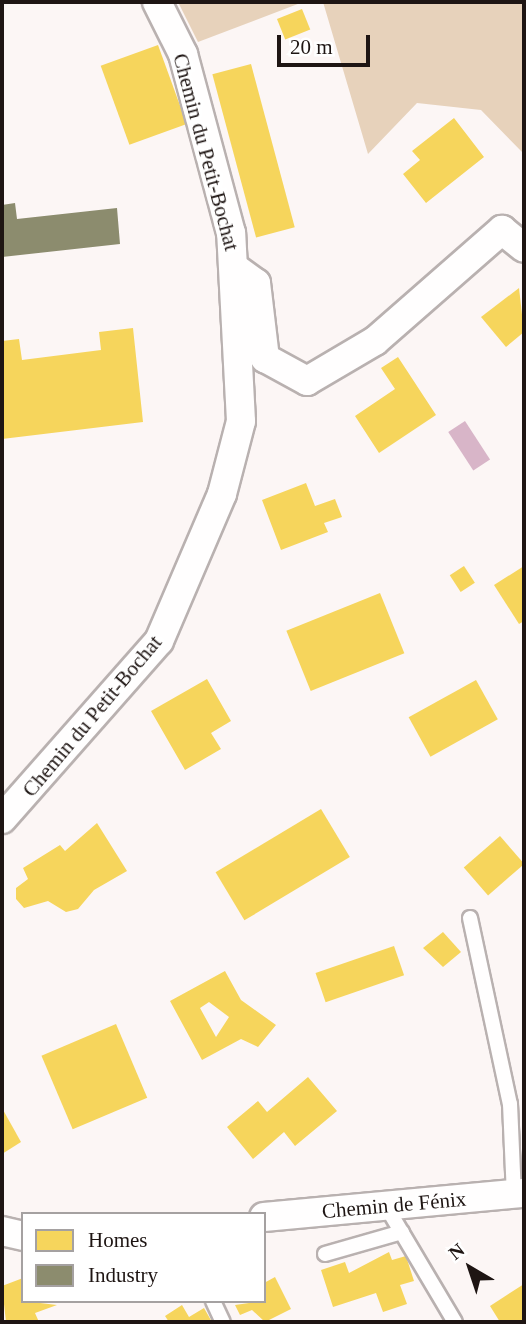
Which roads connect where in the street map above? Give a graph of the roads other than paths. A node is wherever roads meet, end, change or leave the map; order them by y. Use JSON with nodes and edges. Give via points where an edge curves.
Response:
{"nodes":[{"id":1,"x":158,"y":2,"type":"edge"},
{"id":2,"x":524,"y":248,"type":"edge"},
{"id":3,"x":235,"y":268,"type":"junction"},
{"id":4,"x":2,"y":819,"type":"edge"},
{"id":5,"x":470,"y":918,"type":"dead end"},
{"id":6,"x":519,"y":1194,"type":"edge"},
{"id":7,"x":386,"y":1206,"type":"junction"},
{"id":8,"x":266,"y":1217,"type":"edge"},
{"id":9,"x":2,"y":1231,"type":"edge"},
{"id":10,"x":402,"y":1232,"type":"junction"},
{"id":11,"x":21,"y":1236,"type":"edge"},
{"id":12,"x":325,"y":1254,"type":"dead end"},
{"id":13,"x":214,"y":1303,"type":"edge"},
{"id":14,"x":223,"y":1322,"type":"edge"},
{"id":15,"x":455,"y":1322,"type":"edge"}],
"edges":[{"from":1,"to":3,"type":"street","name":"Chemin du Petit-Bochat","via":[[183,54]]},
{"from":2,"to":3,"type":"street","via":[[502,230],[375,341],[306,381],[265,358],[256,283]]},
{"from":3,"to":4,"type":"street","name":"Chemin du Petit-Bochat","via":[[241,421],[222,494],[181,599],[159,641]]},
{"from":5,"to":6,"type":"lane","via":[[510,1104]]},
{"from":6,"to":7,"type":"street","name":"Chemin de Fénix"},
{"from":7,"to":8,"type":"street","name":"Chemin de Fénix"},
{"from":7,"to":10,"type":"lane"},
{"from":9,"to":11,"type":"street"},
{"from":10,"to":12,"type":"lane"},
{"from":10,"to":15,"type":"lane"},
{"from":13,"to":14,"type":"lane"}]}
